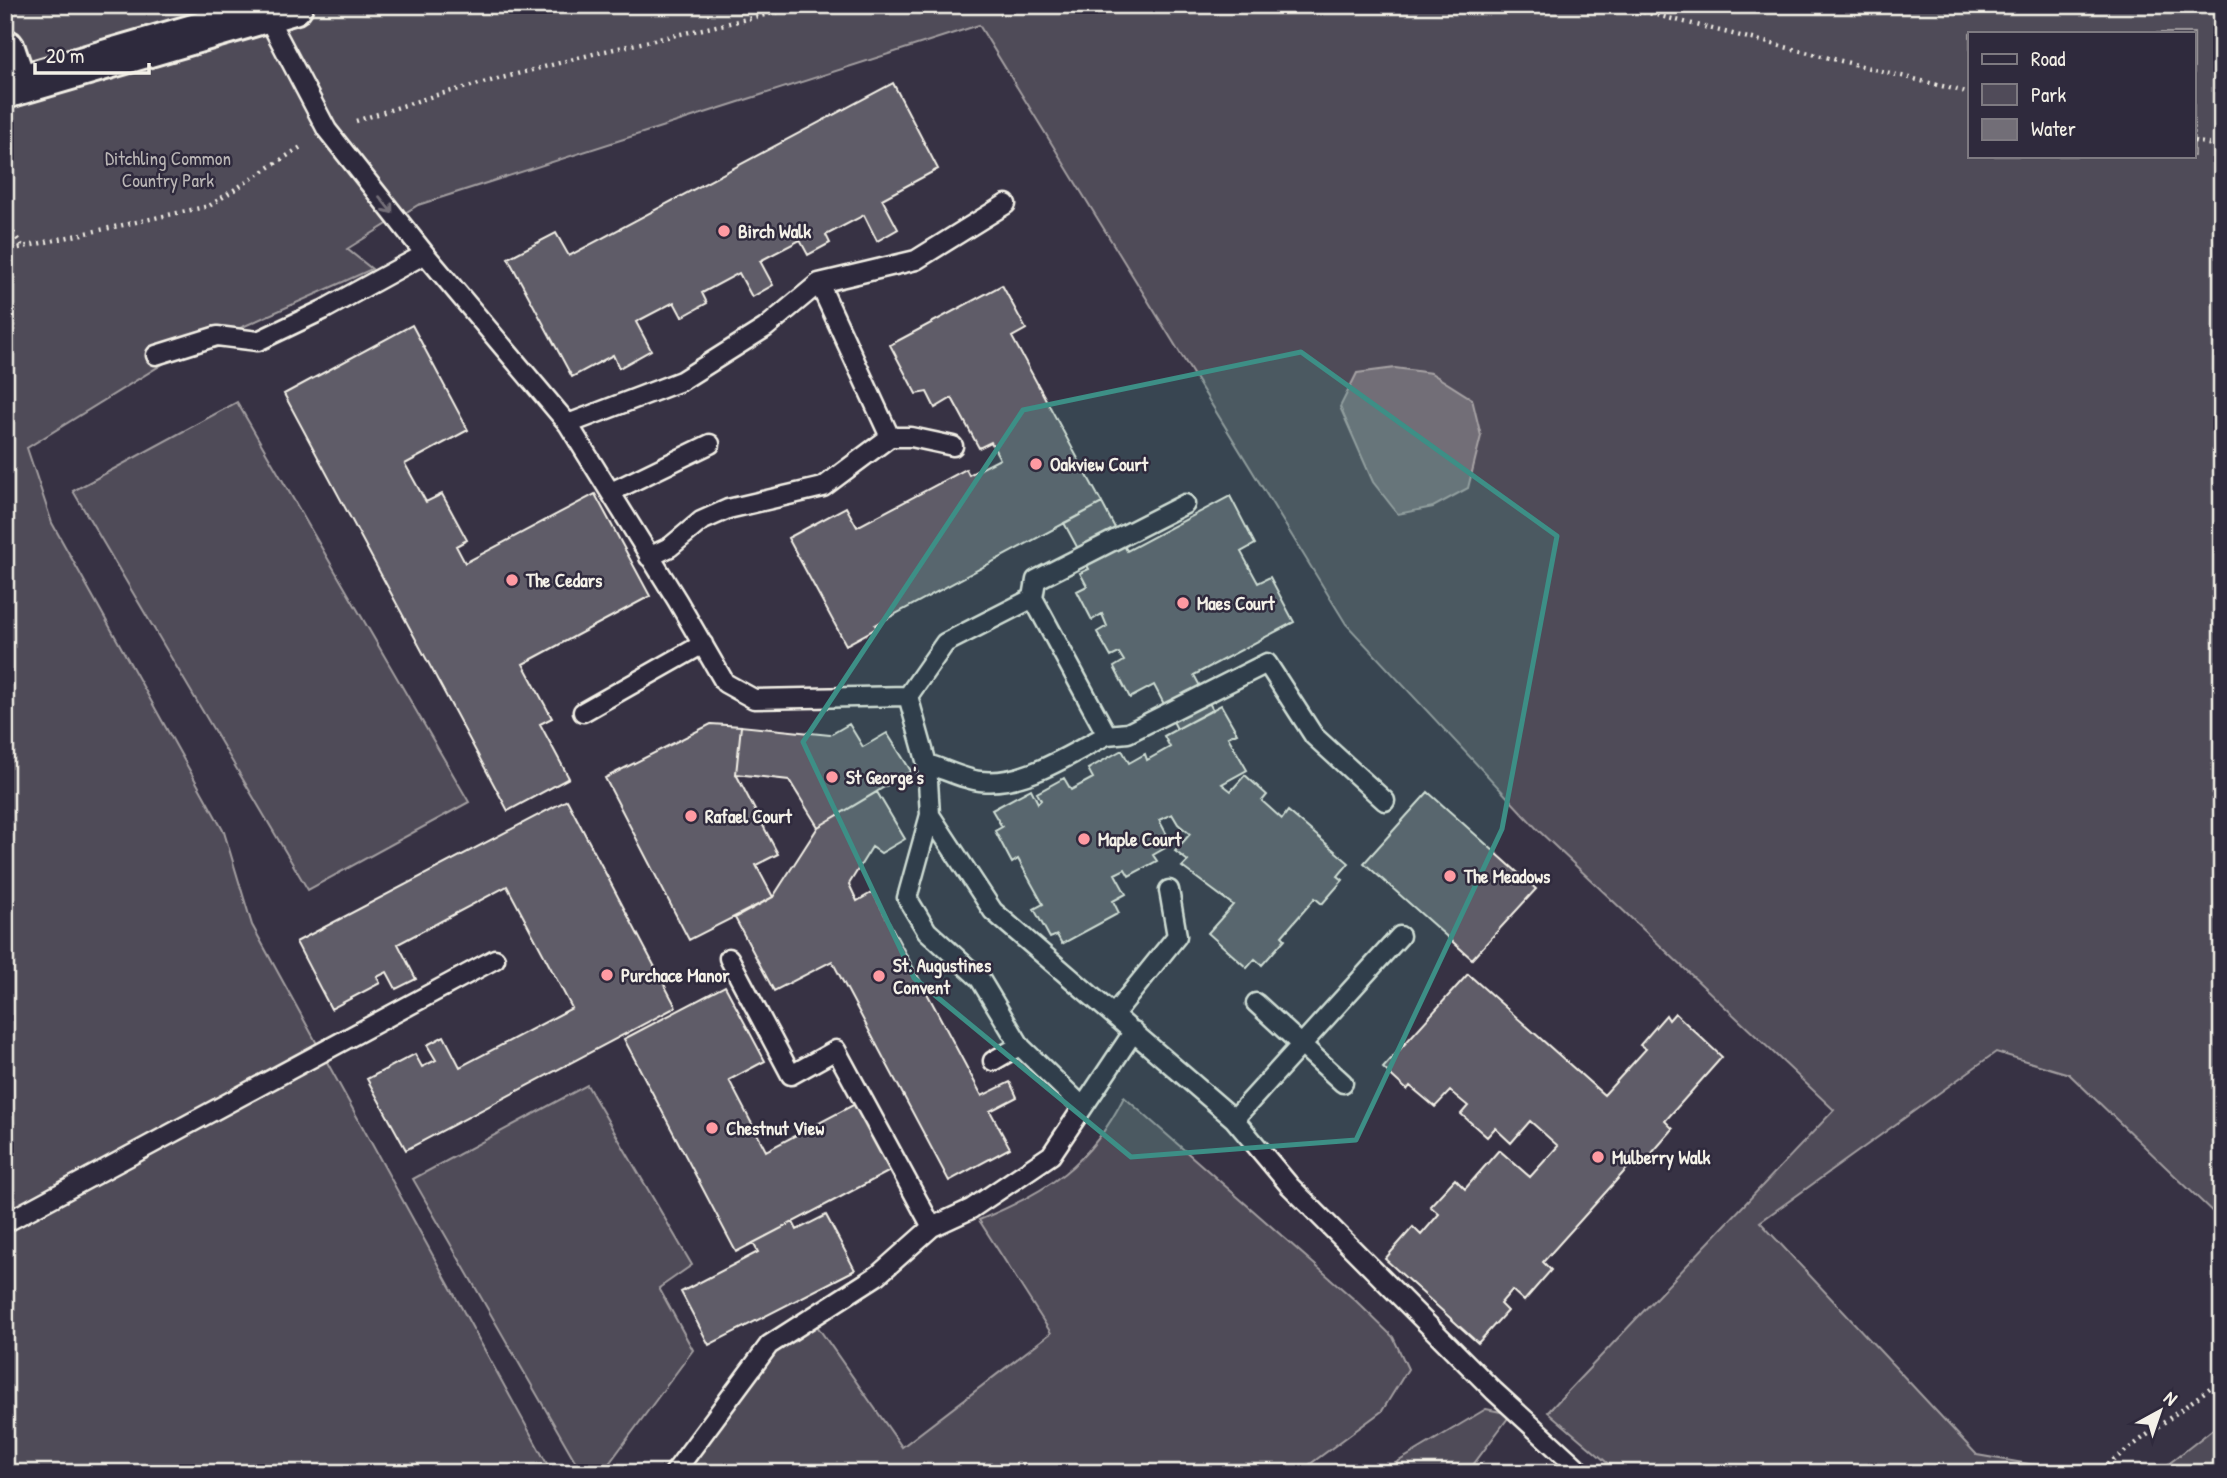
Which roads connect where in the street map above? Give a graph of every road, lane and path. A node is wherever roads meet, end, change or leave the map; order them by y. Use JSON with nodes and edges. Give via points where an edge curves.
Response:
{"nodes":[{"id":1,"x":809,"y":5,"type":"edge"},
{"id":2,"x":1616,"y":5,"type":"edge"},
{"id":3,"x":279,"y":9,"type":"edge"},
{"id":4,"x":9,"y":74,"type":"edge"},
{"id":5,"x":1968,"y":93,"type":"edge"},
{"id":6,"x":327,"y":130,"type":"junction"},
{"id":7,"x":2196,"y":141,"type":"edge"},
{"id":8,"x":2222,"y":146,"type":"edge"},
{"id":9,"x":1006,"y":204,"type":"dead end"},
{"id":10,"x":5,"y":221,"type":"edge"},
{"id":11,"x":23,"y":247,"type":"junction"},
{"id":12,"x":5,"y":251,"type":"edge"},
{"id":13,"x":425,"y":254,"type":"junction"},
{"id":14,"x":819,"y":283,"type":"junction"},
{"id":15,"x":156,"y":355,"type":"dead end"},
{"id":16,"x":568,"y":424,"type":"junction"},
{"id":17,"x":890,"y":437,"type":"junction"},
{"id":18,"x":710,"y":444,"type":"dead end"},
{"id":19,"x":953,"y":446,"type":"dead end"},
{"id":20,"x":611,"y":492,"type":"junction"},
{"id":21,"x":1185,"y":504,"type":"dead end"},
{"id":22,"x":649,"y":557,"type":"junction"},
{"id":23,"x":1033,"y":598,"type":"junction"},
{"id":24,"x":703,"y":644,"type":"junction"},
{"id":25,"x":908,"y":696,"type":"junction"},
{"id":26,"x":583,"y":712,"type":"dead end"},
{"id":27,"x":1107,"y":735,"type":"junction"},
{"id":28,"x":928,"y":764,"type":"junction"},
{"id":29,"x":1385,"y":801,"type":"dead end"},
{"id":30,"x":930,"y":815,"type":"junction"},
{"id":31,"x":1169,"y":890,"type":"dead end"},
{"id":32,"x":1400,"y":936,"type":"dead end"},
{"id":33,"x":729,"y":958,"type":"dead end"},
{"id":34,"x":495,"y":960,"type":"dead end"},
{"id":35,"x":1256,"y":1003,"type":"dead end"},
{"id":36,"x":1114,"y":1014,"type":"junction"},
{"id":37,"x":1133,"y":1031,"type":"junction"},
{"id":38,"x":1019,"y":1045,"type":"junction"},
{"id":39,"x":1303,"y":1045,"type":"junction"},
{"id":40,"x":993,"y":1061,"type":"dead end"},
{"id":41,"x":1343,"y":1083,"type":"dead end"},
{"id":42,"x":1082,"y":1106,"type":"junction"},
{"id":43,"x":1234,"y":1119,"type":"junction"},
{"id":44,"x":5,"y":1223,"type":"edge"},
{"id":45,"x":932,"y":1227,"type":"junction"},
{"id":46,"x":2222,"y":1379,"type":"edge"},
{"id":47,"x":674,"y":1473,"type":"edge"},
{"id":48,"x":1583,"y":1473,"type":"edge"},
{"id":49,"x":2096,"y":1473,"type":"edge"}],
"edges":[{"from":1,"to":6,"type":"path","via":[[446,92]]},
{"from":2,"to":5,"type":"path"},
{"from":3,"to":4,"type":"main road"},
{"from":3,"to":6,"type":"lane"},
{"from":6,"to":11,"type":"path","via":[[209,206]]},
{"from":6,"to":13,"type":"lane","one_way":true},
{"from":7,"to":8,"type":"path"},
{"from":9,"to":14,"type":"lane","via":[[916,260]]},
{"from":10,"to":11,"type":"path"},
{"from":11,"to":12,"type":"path"},
{"from":13,"to":15,"type":"lane","via":[[258,341],[217,336]]},
{"from":13,"to":16,"type":"lane"},
{"from":14,"to":16,"type":"lane","via":[[765,328],[681,381]]},
{"from":14,"to":17,"type":"lane"},
{"from":16,"to":20,"type":"lane"},
{"from":17,"to":19,"type":"lane"},
{"from":17,"to":22,"type":"lane","via":[[823,486],[728,509],[701,521],[670,547]]},
{"from":18,"to":20,"type":"lane"},
{"from":20,"to":22,"type":"lane"},
{"from":21,"to":23,"type":"lane","via":[[1036,580]]},
{"from":22,"to":24,"type":"lane"},
{"from":23,"to":25,"type":"lane","via":[[945,643]]},
{"from":23,"to":27,"type":"lane"},
{"from":24,"to":25,"type":"lane","via":[[725,684],[754,699]]},
{"from":24,"to":26,"type":"lane"},
{"from":25,"to":28,"type":"lane"},
{"from":27,"to":28,"type":"lane","via":[[1007,782],[977,781]]},
{"from":27,"to":29,"type":"lane","via":[[1128,733],[1268,663],[1314,736]]},
{"from":28,"to":30,"type":"lane"},
{"from":30,"to":36,"type":"lane","via":[[993,911]]},
{"from":30,"to":38,"type":"lane","via":[[907,898],[927,931],[980,979]]},
{"from":31,"to":36,"type":"lane","via":[[1177,936]]},
{"from":32,"to":39,"type":"lane"},
{"from":33,"to":45,"type":"lane","via":[[791,1074],[836,1050]]},
{"from":34,"to":44,"type":"lane"},
{"from":35,"to":39,"type":"lane"},
{"from":36,"to":37,"type":"lane"},
{"from":37,"to":42,"type":"lane"},
{"from":37,"to":43,"type":"lane"},
{"from":38,"to":40,"type":"lane"},
{"from":38,"to":42,"type":"lane"},
{"from":39,"to":41,"type":"lane"},
{"from":39,"to":43,"type":"lane"},
{"from":42,"to":45,"type":"lane","via":[[1051,1155],[971,1209]]},
{"from":43,"to":48,"type":"lane","via":[[1290,1186],[1494,1391]]},
{"from":45,"to":47,"type":"lane","via":[[878,1275],[769,1345]]},
{"from":46,"to":49,"type":"path"}]}
